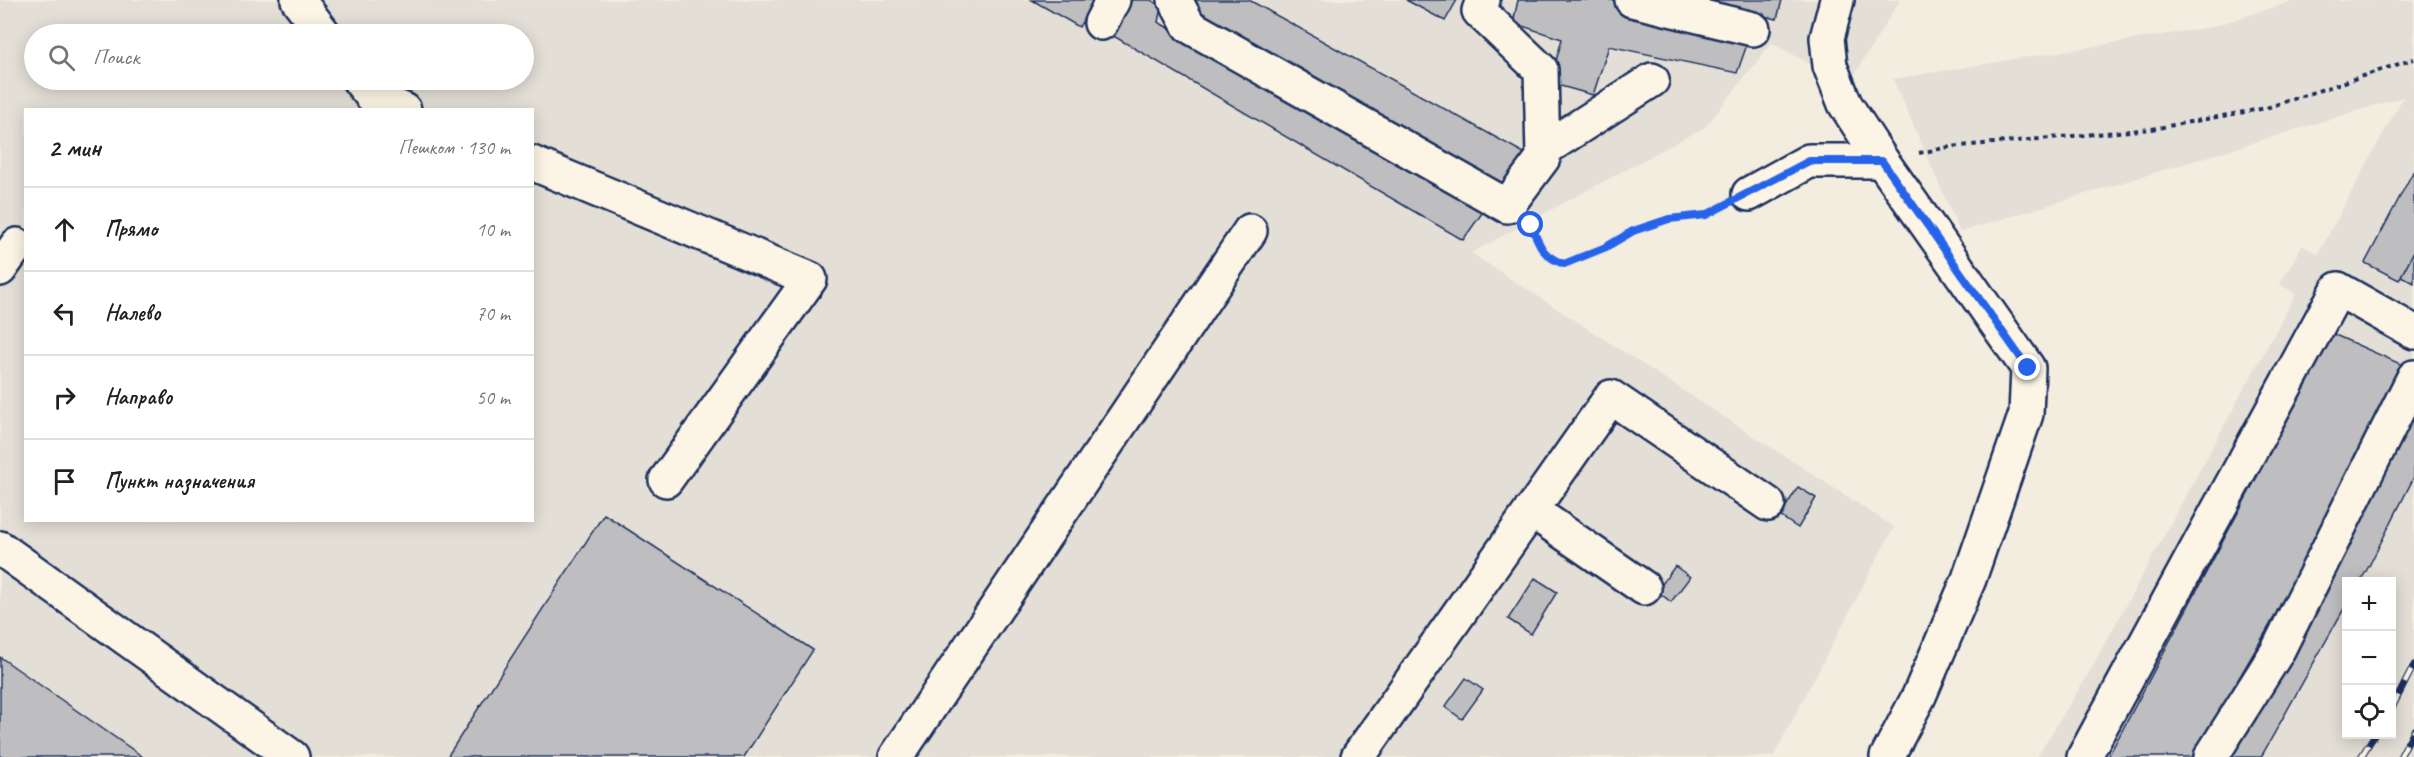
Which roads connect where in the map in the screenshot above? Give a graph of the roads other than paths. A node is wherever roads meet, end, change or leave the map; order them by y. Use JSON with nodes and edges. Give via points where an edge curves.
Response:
{"nodes":[{"id":1,"x":298,"y":0,"type":"edge"},
{"id":2,"x":1175,"y":0,"type":"edge"},
{"id":3,"x":1483,"y":0,"type":"edge"},
{"id":4,"x":1632,"y":0,"type":"edge"},
{"id":5,"x":1837,"y":0,"type":"edge"},
{"id":6,"x":316,"y":24,"type":"edge"},
{"id":7,"x":1753,"y":29,"type":"dead end"},
{"id":8,"x":1652,"y":80,"type":"dead end"},
{"id":9,"x":367,"y":90,"type":"edge"},
{"id":10,"x":399,"y":108,"type":"edge"},
{"id":11,"x":1542,"y":150,"type":"junction"},
{"id":12,"x":1882,"y":161,"type":"junction"},
{"id":13,"x":534,"y":164,"type":"edge"},
{"id":14,"x":1749,"y":194,"type":"road end"},
{"id":15,"x":1250,"y":231,"type":"dead end"},
{"id":16,"x":2414,"y":332,"type":"edge"},
{"id":17,"x":2414,"y":377,"type":"edge"},
{"id":18,"x":666,"y":480,"type":"dead end"},
{"id":19,"x":1768,"y":504,"type":"dead end"},
{"id":20,"x":1531,"y":510,"type":"junction"},
{"id":21,"x":0,"y":548,"type":"edge"},
{"id":22,"x":1644,"y":588,"type":"dead end"},
{"id":23,"x":292,"y":757,"type":"edge"},
{"id":24,"x":896,"y":757,"type":"edge"},
{"id":25,"x":1358,"y":757,"type":"edge"},
{"id":26,"x":1887,"y":757,"type":"edge"},
{"id":27,"x":2084,"y":757,"type":"edge"},
{"id":28,"x":2211,"y":757,"type":"edge"}],
"edges":[{"from":1,"to":6,"type":"lane"},
{"from":2,"to":11,"type":"lane","via":[[1189,26],[1507,206],[1543,158]]},
{"from":3,"to":11,"type":"lane","via":[[1479,11],[1540,70]]},
{"from":4,"to":7,"type":"lane"},
{"from":5,"to":12,"type":"lane","via":[[1827,38],[1830,66],[1845,104]]},
{"from":8,"to":11,"type":"lane"},
{"from":9,"to":10,"type":"lane"},
{"from":12,"to":14,"type":"lane","via":[[1809,161]]},
{"from":12,"to":26,"type":"lane","via":[[2028,368],[2026,414],[1969,579],[1919,696]]},
{"from":13,"to":18,"type":"lane","via":[[810,279]]},
{"from":15,"to":24,"type":"lane"},
{"from":16,"to":27,"type":"lane","via":[[2338,289]]},
{"from":17,"to":28,"type":"lane","via":[[2277,652]]},
{"from":19,"to":20,"type":"lane","via":[[1611,397]]},
{"from":20,"to":22,"type":"lane"},
{"from":20,"to":25,"type":"lane"},
{"from":21,"to":23,"type":"lane"}]}
